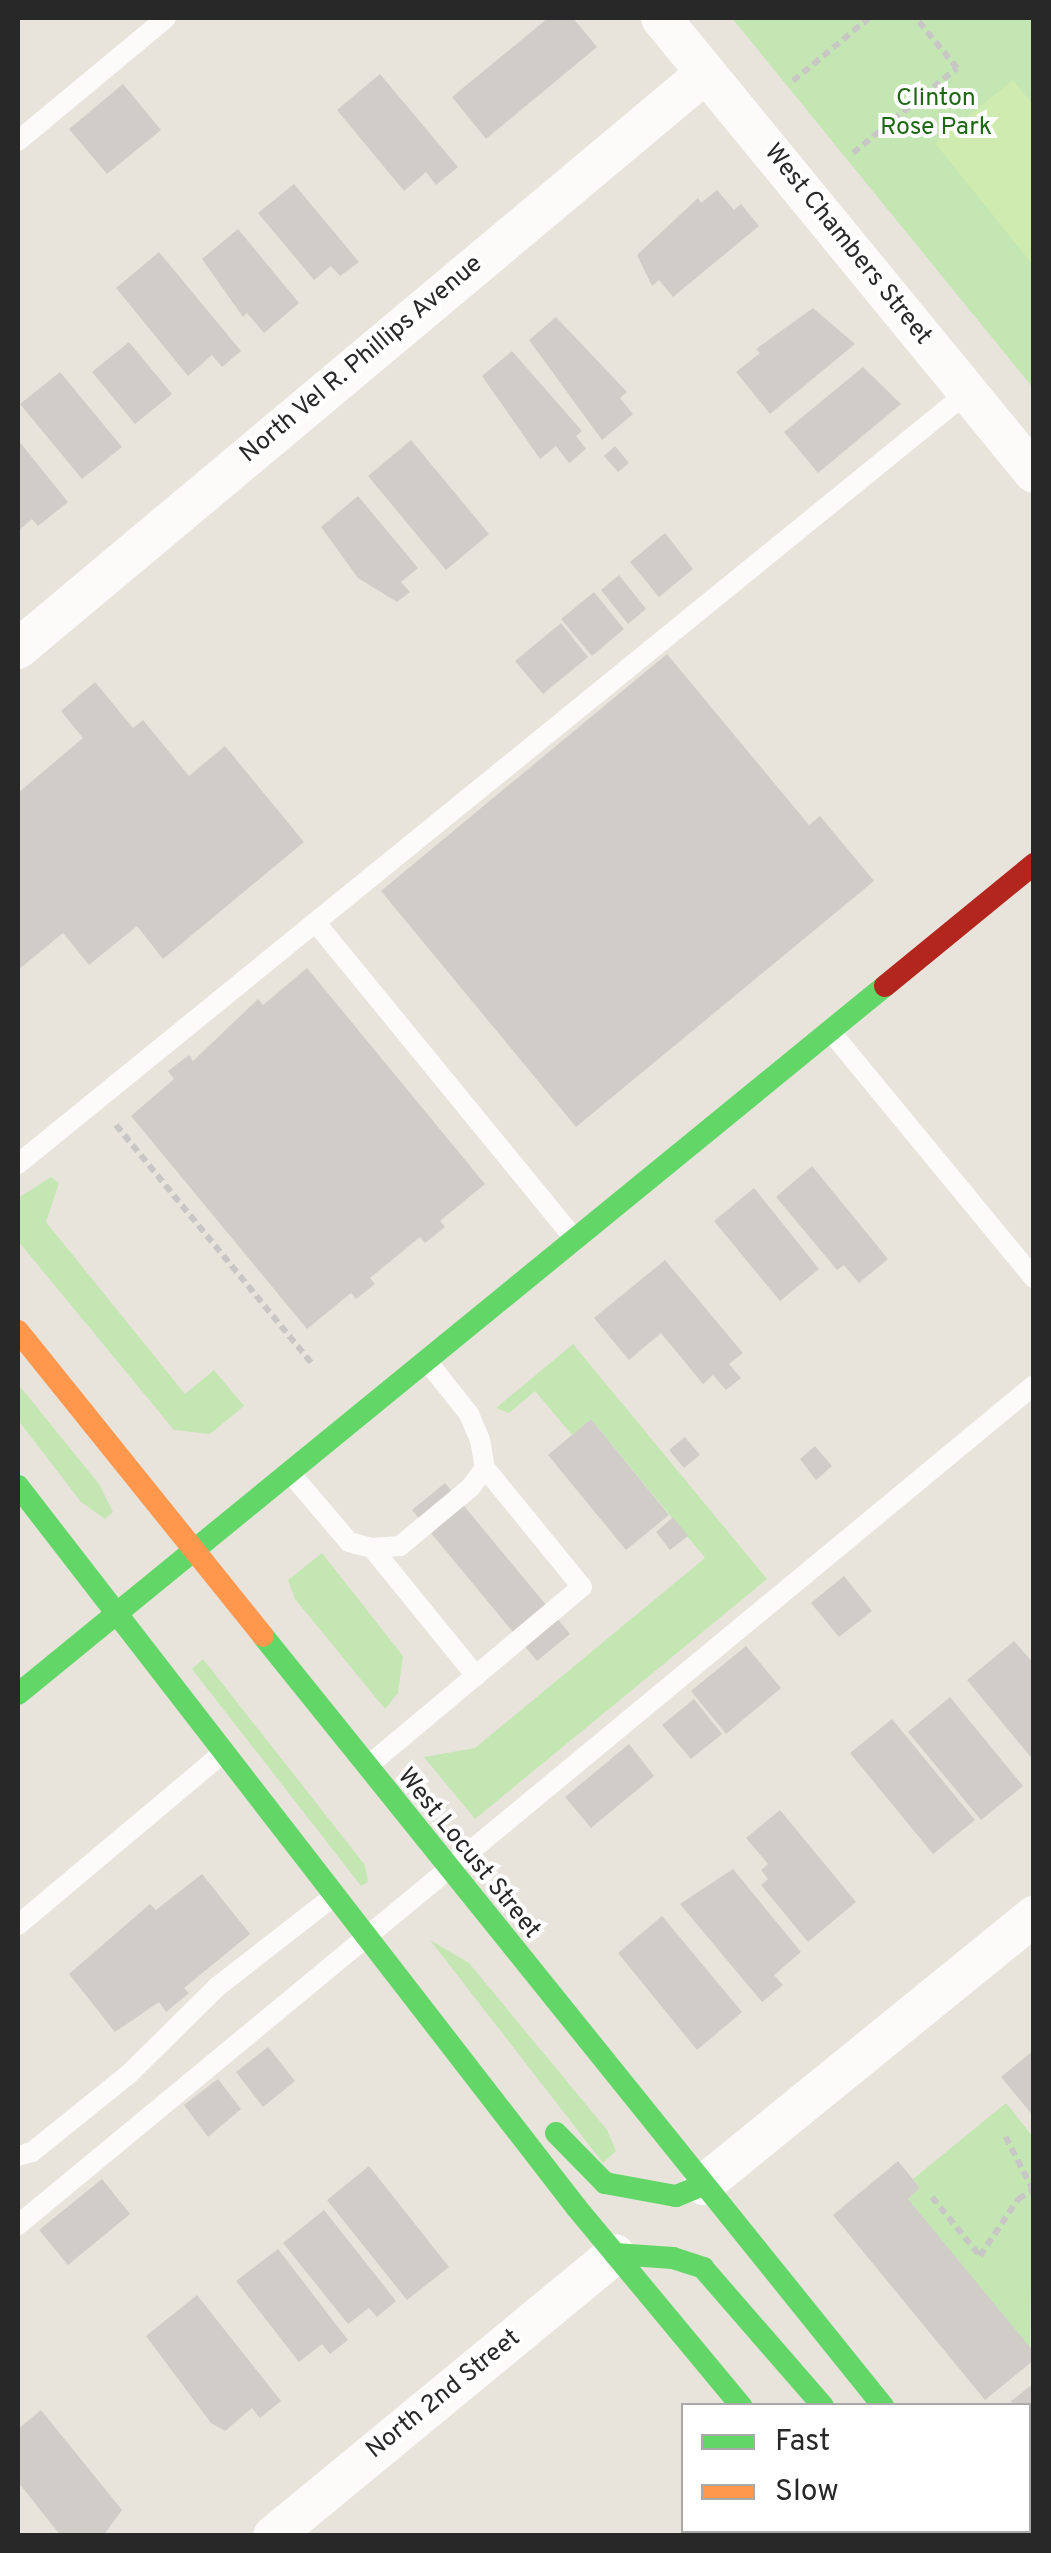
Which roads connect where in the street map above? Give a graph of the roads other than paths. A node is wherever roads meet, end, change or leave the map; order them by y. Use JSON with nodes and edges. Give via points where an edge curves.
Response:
{"nodes":[{"id":1,"x":166,"y":18,"type":"edge"},
{"id":2,"x":662,"y":18,"type":"edge"},
{"id":3,"x":706,"y":73,"type":"junction"},
{"id":4,"x":18,"y":141,"type":"edge"},
{"id":5,"x":968,"y":392,"type":"junction"},
{"id":6,"x":1034,"y":473,"type":"edge"},
{"id":7,"x":18,"y":649,"type":"edge"},
{"id":8,"x":1034,"y":864,"type":"edge"},
{"id":9,"x":316,"y":922,"type":"junction"},
{"id":10,"x":830,"y":1030,"type":"junction"},
{"id":11,"x":18,"y":1164,"type":"edge"},
{"id":12,"x":574,"y":1238,"type":"junction"},
{"id":13,"x":1034,"y":1278,"type":"edge"},
{"id":14,"x":18,"y":1331,"type":"edge"},
{"id":15,"x":424,"y":1359,"type":"junction"},
{"id":16,"x":1034,"y":1385,"type":"edge"},
{"id":17,"x":485,"y":1468,"type":"junction"},
{"id":18,"x":287,"y":1470,"type":"junction"},
{"id":19,"x":18,"y":1486,"type":"edge"},
{"id":20,"x":190,"y":1548,"type":"junction"},
{"id":21,"x":372,"y":1548,"type":"junction"},
{"id":22,"x":116,"y":1611,"type":"junction"},
{"id":23,"x":476,"y":1676,"type":"junction"},
{"id":24,"x":18,"y":1694,"type":"edge"},
{"id":25,"x":225,"y":1751,"type":"junction"},
{"id":26,"x":365,"y":1768,"type":"junction"},
{"id":27,"x":448,"y":1873,"type":"junction"},
{"id":28,"x":337,"y":1894,"type":"junction"},
{"id":29,"x":1034,"y":1916,"type":"edge"},
{"id":30,"x":18,"y":1925,"type":"edge"},
{"id":31,"x":370,"y":1936,"type":"junction"},
{"id":32,"x":402,"y":1947,"type":"dead end"},
{"id":33,"x":544,"y":2117,"type":"dead end"},
{"id":34,"x":18,"y":2156,"type":"edge"},
{"id":35,"x":703,"y":2185,"type":"junction"},
{"id":36,"x":18,"y":2225,"type":"edge"},
{"id":37,"x":615,"y":2254,"type":"junction"},
{"id":38,"x":739,"y":2403,"type":"edge"},
{"id":39,"x":820,"y":2403,"type":"edge"},
{"id":40,"x":881,"y":2403,"type":"edge"},
{"id":41,"x":273,"y":2536,"type":"edge"}],
"edges":[{"from":1,"to":4,"type":"lane"},
{"from":2,"to":3,"type":"street","name":"West Chambers Street"},
{"from":3,"to":5,"type":"street","name":"West Chambers Street"},
{"from":3,"to":7,"type":"street","name":"North Vel R. Phillips Avenue"},
{"from":5,"to":6,"type":"street","name":"West Chambers Street"},
{"from":5,"to":9,"type":"lane"},
{"from":8,"to":10,"type":"main road"},
{"from":9,"to":11,"type":"lane"},
{"from":9,"to":12,"type":"lane"},
{"from":10,"to":12,"type":"main road"},
{"from":10,"to":13,"type":"lane"},
{"from":12,"to":15,"type":"main road"},
{"from":14,"to":20,"type":"main road","name":"West Locust Street"},
{"from":15,"to":17,"type":"lane","via":[[469,1414]]},
{"from":15,"to":18,"type":"main road"},
{"from":16,"to":27,"type":"lane"},
{"from":17,"to":21,"type":"lane","via":[[400,1546]]},
{"from":17,"to":23,"type":"lane","via":[[582,1586]]},
{"from":18,"to":20,"type":"main road"},
{"from":18,"to":21,"type":"lane","via":[[348,1542]]},
{"from":19,"to":22,"type":"main road"},
{"from":20,"to":22,"type":"main road"},
{"from":20,"to":26,"type":"main road","name":"West Locust Street"},
{"from":21,"to":23,"type":"lane"},
{"from":22,"to":24,"type":"main road"},
{"from":22,"to":25,"type":"main road"},
{"from":23,"to":26,"type":"lane"},
{"from":25,"to":28,"type":"main road"},
{"from":25,"to":30,"type":"lane"},
{"from":26,"to":27,"type":"main road","name":"West Locust Street"},
{"from":27,"to":31,"type":"lane"},
{"from":27,"to":35,"type":"main road","name":"West Locust Street"},
{"from":28,"to":31,"type":"main road"},
{"from":28,"to":34,"type":"lane","via":[[218,1987],[129,2074]]},
{"from":29,"to":35,"type":"street"},
{"from":31,"to":32,"type":"main road"},
{"from":31,"to":36,"type":"lane"},
{"from":31,"to":37,"type":"main road"},
{"from":33,"to":35,"type":"main road","via":[[605,2183],[676,2196]]},
{"from":35,"to":40,"type":"main road","name":"West Locust Street"},
{"from":37,"to":38,"type":"main road"},
{"from":37,"to":39,"type":"main road","via":[[673,2258],[703,2268]]},
{"from":37,"to":41,"type":"street","name":"North 2nd Street"}]}
